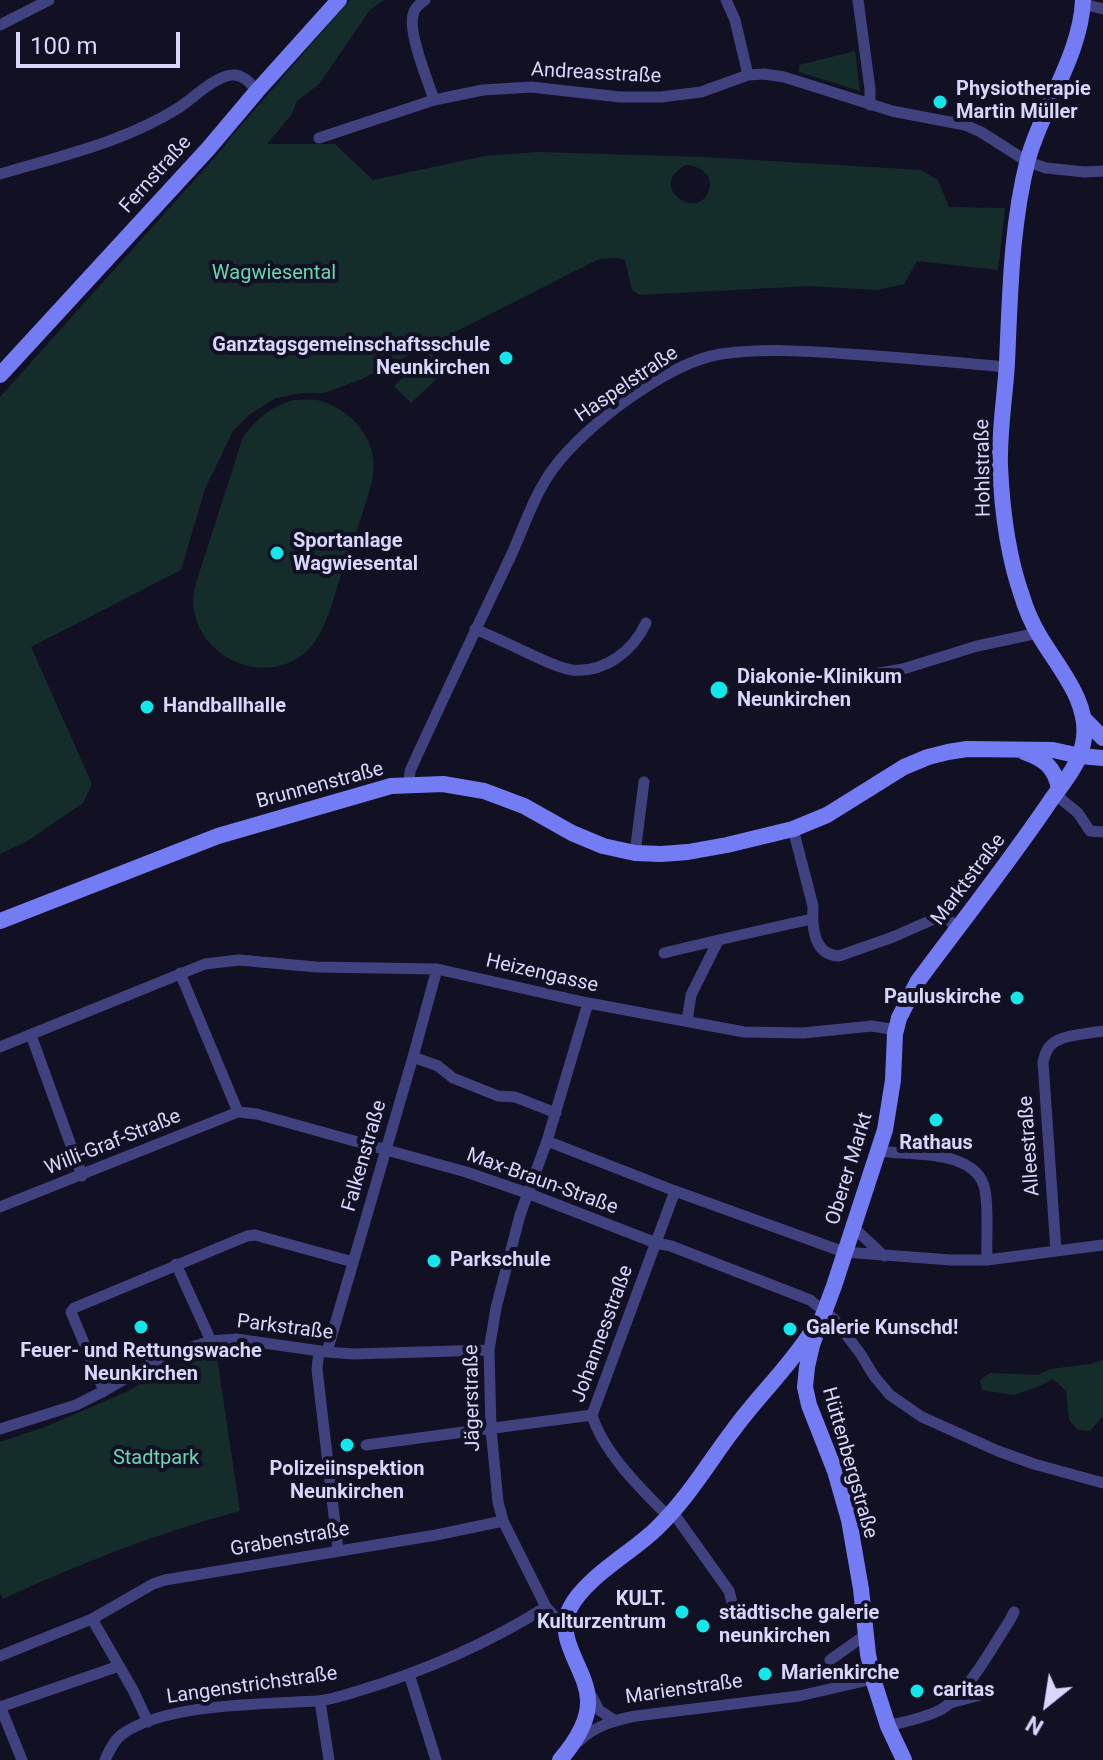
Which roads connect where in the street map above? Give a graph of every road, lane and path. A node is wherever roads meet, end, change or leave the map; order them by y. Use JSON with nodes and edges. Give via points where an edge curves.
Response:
{"nodes":[{"id":1,"x":49,"y":0,"type":"edge"},
{"id":2,"x":339,"y":0,"type":"edge"},
{"id":3,"x":425,"y":0,"type":"edge"},
{"id":4,"x":726,"y":0,"type":"edge"},
{"id":5,"x":858,"y":0,"type":"edge"},
{"id":6,"x":1083,"y":2,"type":"edge"},
{"id":7,"x":1103,"y":9,"type":"edge"},
{"id":8,"x":0,"y":25,"type":"edge"},
{"id":9,"x":748,"y":75,"type":"junction"},
{"id":10,"x":257,"y":91,"type":"junction"},
{"id":11,"x":434,"y":100,"type":"junction"},
{"id":12,"x":870,"y":105,"type":"junction"},
{"id":13,"x":319,"y":138,"type":"dead end"},
{"id":14,"x":1028,"y":162,"type":"junction"},
{"id":15,"x":1103,"y":171,"type":"edge"},
{"id":16,"x":0,"y":174,"type":"edge"},
{"id":17,"x":1006,"y":367,"type":"junction"},
{"id":18,"x":0,"y":375,"type":"edge"},
{"id":19,"x":646,"y":623,"type":"dead end"},
{"id":20,"x":475,"y":629,"type":"junction"},
{"id":21,"x":1038,"y":633,"type":"junction"},
{"id":22,"x":832,"y":678,"type":"dead end"},
{"id":23,"x":1084,"y":719,"type":"junction"},
{"id":24,"x":1103,"y":738,"type":"edge"},
{"id":25,"x":1017,"y":749,"type":"junction"},
{"id":26,"x":1080,"y":756,"type":"junction"},
{"id":27,"x":1103,"y":758,"type":"edge"},
{"id":28,"x":644,"y":782,"type":"dead end"},
{"id":29,"x":409,"y":784,"type":"junction"},
{"id":30,"x":1057,"y":791,"type":"junction"},
{"id":31,"x":793,"y":829,"type":"junction"},
{"id":32,"x":1103,"y":832,"type":"edge"},
{"id":33,"x":635,"y":853,"type":"junction"},
{"id":34,"x":812,"y":919,"type":"junction"},
{"id":35,"x":0,"y":921,"type":"edge"},
{"id":36,"x":958,"y":927,"type":"junction"},
{"id":37,"x":718,"y":941,"type":"junction"},
{"id":38,"x":664,"y":953,"type":"dead end"},
{"id":39,"x":437,"y":969,"type":"junction"},
{"id":40,"x":180,"y":973,"type":"junction"},
{"id":41,"x":588,"y":1003,"type":"junction"},
{"id":42,"x":687,"y":1021,"type":"junction"},
{"id":43,"x":896,"y":1030,"type":"junction"},
{"id":44,"x":1103,"y":1031,"type":"edge"},
{"id":45,"x":31,"y":1035,"type":"junction"},
{"id":46,"x":0,"y":1047,"type":"edge"},
{"id":47,"x":413,"y":1057,"type":"junction"},
{"id":48,"x":238,"y":1112,"type":"junction"},
{"id":49,"x":556,"y":1113,"type":"junction"},
{"id":50,"x":547,"y":1141,"type":"junction"},
{"id":51,"x":386,"y":1149,"type":"junction"},
{"id":52,"x":879,"y":1151,"type":"junction"},
{"id":53,"x":82,"y":1176,"type":"junction"},
{"id":54,"x":675,"y":1191,"type":"junction"},
{"id":55,"x":527,"y":1193,"type":"junction"},
{"id":56,"x":0,"y":1207,"type":"edge"},
{"id":57,"x":853,"y":1227,"type":"junction"},
{"id":58,"x":656,"y":1243,"type":"junction"},
{"id":59,"x":1103,"y":1245,"type":"edge"},
{"id":60,"x":1056,"y":1251,"type":"junction"},
{"id":61,"x":844,"y":1252,"type":"junction"},
{"id":62,"x":884,"y":1256,"type":"junction"},
{"id":63,"x":987,"y":1260,"type":"junction"},
{"id":64,"x":353,"y":1262,"type":"junction"},
{"id":65,"x":176,"y":1264,"type":"junction"},
{"id":66,"x":823,"y":1313,"type":"junction"},
{"id":67,"x":211,"y":1341,"type":"junction"},
{"id":68,"x":489,"y":1350,"type":"junction"},
{"id":69,"x":323,"y":1352,"type":"junction"},
{"id":70,"x":781,"y":1373,"type":"junction"},
{"id":71,"x":805,"y":1387,"type":"junction"},
{"id":72,"x":104,"y":1391,"type":"junction"},
{"id":73,"x":592,"y":1415,"type":"junction"},
{"id":74,"x":0,"y":1429,"type":"edge"},
{"id":75,"x":491,"y":1429,"type":"junction"},
{"id":76,"x":366,"y":1445,"type":"dead end"},
{"id":77,"x":1103,"y":1483,"type":"edge"},
{"id":78,"x":670,"y":1514,"type":"junction"},
{"id":79,"x":503,"y":1521,"type":"junction"},
{"id":80,"x":338,"y":1550,"type":"junction"},
{"id":81,"x":546,"y":1607,"type":"junction"},
{"id":82,"x":1014,"y":1612,"type":"dead end"},
{"id":83,"x":735,"y":1614,"type":"dead end"},
{"id":84,"x":92,"y":1619,"type":"junction"},
{"id":85,"x":566,"y":1621,"type":"junction"},
{"id":86,"x":861,"y":1638,"type":"dead end"},
{"id":87,"x":0,"y":1656,"type":"edge"},
{"id":88,"x":830,"y":1660,"type":"dead end"},
{"id":89,"x":119,"y":1666,"type":"junction"},
{"id":90,"x":409,"y":1674,"type":"junction"},
{"id":91,"x":873,"y":1679,"type":"junction"},
{"id":92,"x":586,"y":1685,"type":"junction"},
{"id":93,"x":992,"y":1692,"type":"dead end"},
{"id":94,"x":320,"y":1701,"type":"junction"},
{"id":95,"x":949,"y":1703,"type":"junction"},
{"id":96,"x":0,"y":1706,"type":"edge"},
{"id":97,"x":614,"y":1720,"type":"junction"},
{"id":98,"x":148,"y":1722,"type":"junction"},
{"id":99,"x":888,"y":1726,"type":"junction"},
{"id":100,"x":563,"y":1756,"type":"edge"},
{"id":101,"x":22,"y":1760,"type":"edge"},
{"id":102,"x":105,"y":1760,"type":"edge"},
{"id":103,"x":329,"y":1760,"type":"edge"},
{"id":104,"x":436,"y":1760,"type":"edge"},
{"id":105,"x":904,"y":1760,"type":"edge"}],
"edges":[{"from":1,"to":8,"type":"street"},
{"from":2,"to":10,"type":"street","name":"Fernstraße"},
{"from":3,"to":11,"type":"street","via":[[418,5],[412,26]]},
{"from":4,"to":9,"type":"street"},
{"from":5,"to":12,"type":"street"},
{"from":6,"to":7,"type":"street"},
{"from":6,"to":14,"type":"street","name":"Hohlstraße","via":[[1079,28]]},
{"from":9,"to":11,"type":"street","name":"Andreasstraße","via":[[701,92],[661,97],[531,87]]},
{"from":9,"to":12,"type":"street","name":"Andreasstraße","via":[[784,77]]},
{"from":10,"to":16,"type":"street","via":[[230,74],[157,120],[107,143]]},
{"from":10,"to":18,"type":"street","name":"Fernstraße"},
{"from":11,"to":13,"type":"street","name":"Andreasstraße"},
{"from":12,"to":14,"type":"street","name":"Andreasstraße","via":[[965,125]]},
{"from":14,"to":15,"type":"street"},
{"from":14,"to":17,"type":"street","name":"Hohlstraße","via":[[1016,231]]},
{"from":17,"to":20,"type":"street","name":"Haspelstraße","via":[[803,351],[742,352],[694,361],[635,396],[565,453],[543,485]]},
{"from":17,"to":21,"type":"street","name":"Hohlstraße","via":[[1000,443],[1003,511],[1021,594]]},
{"from":19,"to":20,"type":"street","via":[[619,657],[574,670]]},
{"from":20,"to":29,"type":"street","name":"Haspelstraße","via":[[410,771]]},
{"from":21,"to":22,"type":"street","via":[[903,669]]},
{"from":21,"to":23,"type":"street","name":"Hohlstraße","via":[[1068,680]]},
{"from":23,"to":24,"type":"street"},
{"from":23,"to":26,"type":"street","name":"Hohlstraße"},
{"from":25,"to":26,"type":"street","name":"Brunnenstraße"},
{"from":25,"to":30,"type":"street","name":"Brunnenstraße","via":[[1054,771]]},
{"from":25,"to":31,"type":"street","name":"Brunnenstraße","via":[[967,749],[928,757]]},
{"from":26,"to":27,"type":"street","name":"Brunnenstraße"},
{"from":26,"to":30,"type":"street","name":"Marktstraße"},
{"from":28,"to":33,"type":"street"},
{"from":29,"to":33,"type":"street","name":"Brunnenstraße","via":[[484,791],[603,846]]},
{"from":29,"to":35,"type":"street","name":"Brunnenstraße","via":[[218,836]]},
{"from":30,"to":32,"type":"street","via":[[1090,831]]},
{"from":30,"to":36,"type":"street","name":"Marktstraße"},
{"from":31,"to":33,"type":"street","name":"Brunnenstraße","via":[[688,852]]},
{"from":31,"to":34,"type":"street"},
{"from":34,"to":36,"type":"street","via":[[818,946],[832,956],[936,918]]},
{"from":34,"to":37,"type":"street"},
{"from":36,"to":43,"type":"street","name":"Marktstraße","via":[[918,981]]},
{"from":37,"to":38,"type":"street"},
{"from":37,"to":42,"type":"street","via":[[691,995]]},
{"from":39,"to":40,"type":"street","name":"Heizengasse","via":[[239,960]]},
{"from":39,"to":41,"type":"street","name":"Heizengasse"},
{"from":39,"to":47,"type":"street","name":"Falkenstraße"},
{"from":40,"to":45,"type":"street","name":"Heizengasse"},
{"from":40,"to":48,"type":"street"},
{"from":41,"to":42,"type":"street","name":"Heizengasse"},
{"from":41,"to":49,"type":"street","name":"Jägerstraße"},
{"from":42,"to":43,"type":"street","name":"Heizengasse","via":[[758,1033],[872,1026]]},
{"from":43,"to":52,"type":"street","name":"Oberer Markt","via":[[890,1106]]},
{"from":44,"to":60,"type":"street","name":"Alleestraße","via":[[1053,1043],[1045,1054]]},
{"from":45,"to":46,"type":"street","name":"Heizengasse"},
{"from":45,"to":53,"type":"street"},
{"from":47,"to":49,"type":"street","via":[[498,1096]]},
{"from":47,"to":51,"type":"street","name":"Falkenstraße"},
{"from":48,"to":51,"type":"street","name":"Max-Braun-Straße"},
{"from":48,"to":53,"type":"street","name":"Willi-Graf-Straße"},
{"from":49,"to":50,"type":"street","name":"Jägerstraße"},
{"from":50,"to":54,"type":"street"},
{"from":50,"to":55,"type":"street","name":"Jägerstraße"},
{"from":51,"to":55,"type":"street","name":"Max-Braun-Straße"},
{"from":51,"to":64,"type":"street","name":"Falkenstraße"},
{"from":52,"to":57,"type":"street","name":"Oberer Markt"},
{"from":52,"to":63,"type":"street","via":[[938,1156],[975,1170],[985,1191]]},
{"from":53,"to":56,"type":"street","name":"Willi-Graf-Straße"},
{"from":54,"to":58,"type":"street","name":"Johannesstraße"},
{"from":54,"to":61,"type":"street"},
{"from":55,"to":58,"type":"street","name":"Max-Braun-Straße"},
{"from":55,"to":68,"type":"street","name":"Jägerstraße"},
{"from":57,"to":61,"type":"street","name":"Oberer Markt"},
{"from":57,"to":62,"type":"street"},
{"from":58,"to":66,"type":"street","name":"Max-Braun-Straße","via":[[810,1300]]},
{"from":58,"to":73,"type":"street","name":"Johannesstraße"},
{"from":59,"to":60,"type":"street"},
{"from":60,"to":63,"type":"street"},
{"from":61,"to":62,"type":"street"},
{"from":61,"to":66,"type":"street","name":"Oberer Markt"},
{"from":62,"to":63,"type":"street"},
{"from":64,"to":65,"type":"street","via":[[255,1235]]},
{"from":64,"to":69,"type":"street","name":"Falkenstraße"},
{"from":65,"to":67,"type":"street"},
{"from":65,"to":72,"type":"street","via":[[72,1310]]},
{"from":66,"to":70,"type":"street"},
{"from":66,"to":71,"type":"street","name":"Hüttenbergstraße"},
{"from":66,"to":77,"type":"street","via":[[834,1319],[883,1388],[906,1407],[998,1451]]},
{"from":67,"to":69,"type":"street","name":"Parkstraße","via":[[236,1339]]},
{"from":67,"to":72,"type":"street","name":"Parkstraße","via":[[164,1356]]},
{"from":68,"to":69,"type":"street","name":"Parkstraße"},
{"from":68,"to":75,"type":"street","name":"Jägerstraße"},
{"from":69,"to":80,"type":"street","name":"Falkenstraße","via":[[317,1369]]},
{"from":70,"to":71,"type":"street"},
{"from":70,"to":78,"type":"street"},
{"from":71,"to":91,"type":"street","name":"Hüttenbergstraße","via":[[849,1520]]},
{"from":72,"to":74,"type":"street","name":"Parkstraße"},
{"from":73,"to":75,"type":"street"},
{"from":73,"to":78,"type":"street","name":"Johannesstraße","via":[[619,1463]]},
{"from":75,"to":76,"type":"street"},
{"from":75,"to":79,"type":"street","name":"Jägerstraße"},
{"from":78,"to":83,"type":"street","name":"Johannesstraße","via":[[729,1591]]},
{"from":78,"to":85,"type":"street","via":[[585,1587]]},
{"from":79,"to":80,"type":"street","name":"Grabenstraße"},
{"from":79,"to":81,"type":"street","name":"Jägerstraße"},
{"from":80,"to":84,"type":"street","name":"Grabenstraße","via":[[165,1580]]},
{"from":81,"to":85,"type":"street","name":"Jägerstraße"},
{"from":81,"to":90,"type":"street","name":"Langenstrichstraße","via":[[473,1648]]},
{"from":82,"to":95,"type":"street","via":[[972,1678]]},
{"from":84,"to":87,"type":"street","name":"Grabenstraße"},
{"from":84,"to":89,"type":"street"},
{"from":85,"to":92,"type":"street","via":[[567,1640]]},
{"from":86,"to":88,"type":"street"},
{"from":89,"to":96,"type":"street"},
{"from":89,"to":98,"type":"street"},
{"from":90,"to":94,"type":"street","name":"Langenstrichstraße"},
{"from":90,"to":104,"type":"street"},
{"from":91,"to":97,"type":"street","name":"Marienstraße","via":[[799,1696]]},
{"from":91,"to":99,"type":"street","name":"Hüttenbergstraße"},
{"from":92,"to":97,"type":"street","via":[[599,1710]]},
{"from":92,"to":100,"type":"street","via":[[587,1711]]},
{"from":93,"to":95,"type":"street"},
{"from":94,"to":98,"type":"street","name":"Langenstrichstraße","via":[[208,1709]]},
{"from":94,"to":103,"type":"street"},
{"from":95,"to":99,"type":"street"},
{"from":96,"to":101,"type":"street"},
{"from":97,"to":100,"type":"street","name":"Marienstraße"},
{"from":98,"to":102,"type":"street","name":"Langenstrichstraße","via":[[118,1737]]},
{"from":99,"to":105,"type":"street","name":"Hüttenbergstraße"}]}
